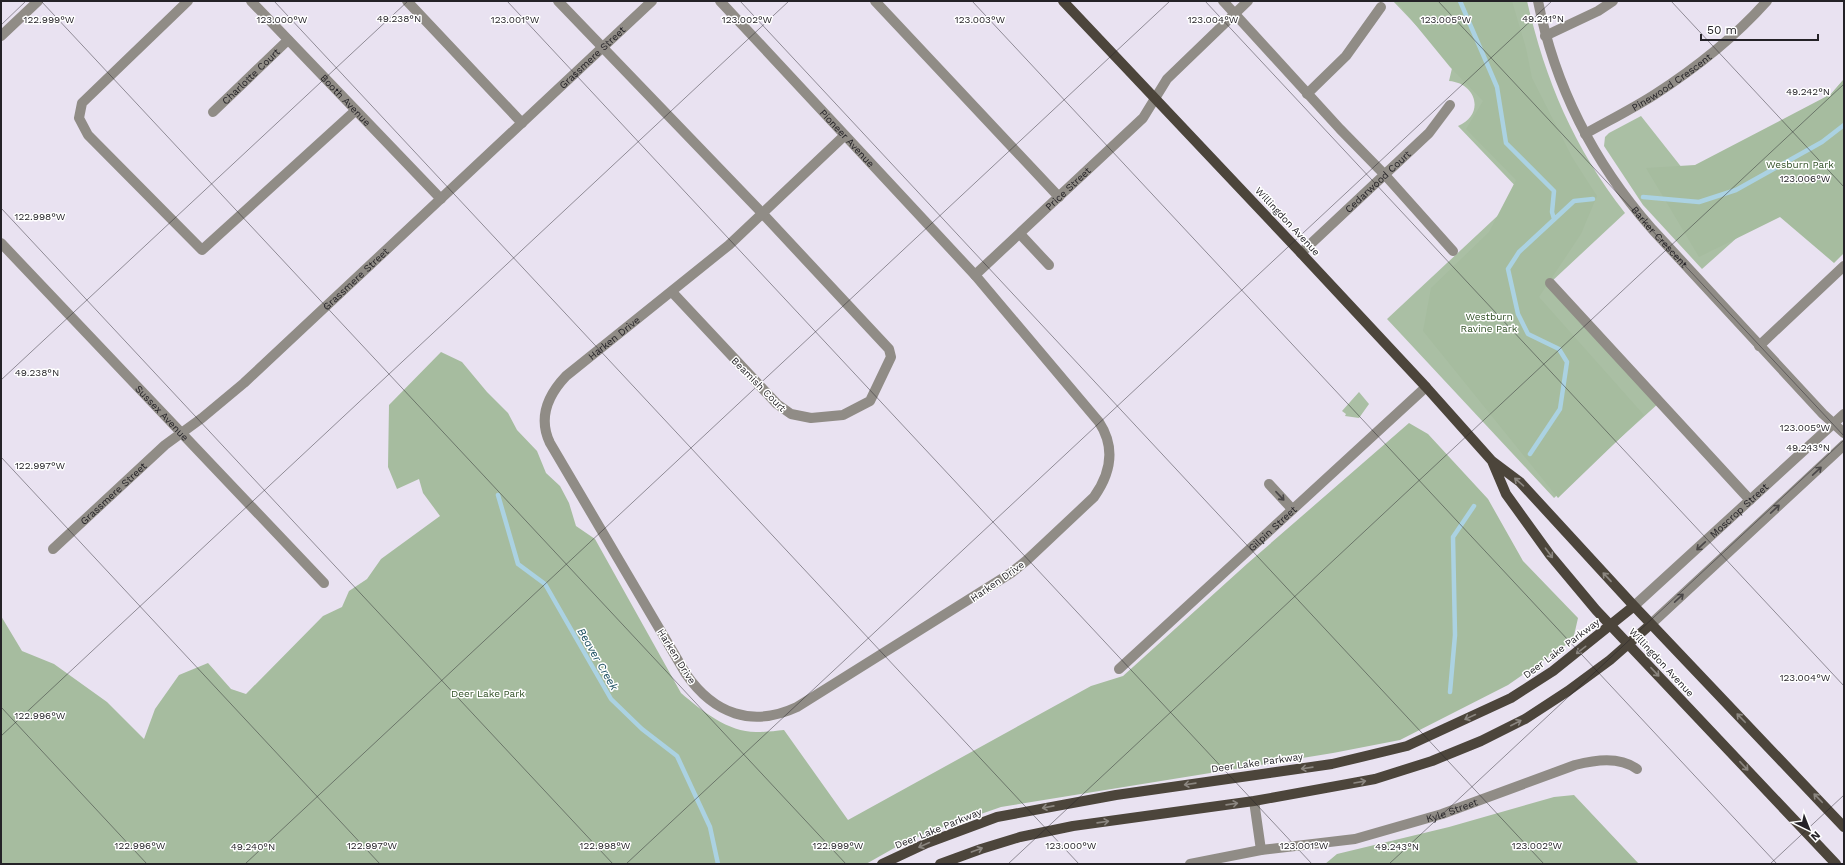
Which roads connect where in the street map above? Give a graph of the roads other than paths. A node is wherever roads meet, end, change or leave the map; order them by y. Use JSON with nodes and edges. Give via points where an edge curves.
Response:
{"nodes":[{"id":1,"x":38,"y":1,"type":"edge"},
{"id":2,"x":188,"y":1,"type":"edge"},
{"id":3,"x":251,"y":1,"type":"edge"},
{"id":4,"x":407,"y":1,"type":"edge"},
{"id":5,"x":558,"y":1,"type":"edge"},
{"id":6,"x":652,"y":1,"type":"edge"},
{"id":7,"x":720,"y":1,"type":"edge"},
{"id":8,"x":875,"y":1,"type":"edge"},
{"id":9,"x":1063,"y":1,"type":"edge"},
{"id":10,"x":1223,"y":1,"type":"edge"},
{"id":11,"x":1248,"y":1,"type":"edge"},
{"id":12,"x":1538,"y":1,"type":"edge"},
{"id":13,"x":1613,"y":1,"type":"edge"},
{"id":14,"x":1767,"y":1,"type":"edge"},
{"id":15,"x":1381,"y":7,"type":"dead end"},
{"id":16,"x":1236,"y":14,"type":"junction"},
{"id":17,"x":1,"y":36,"type":"edge"},
{"id":18,"x":1545,"y":36,"type":"junction"},
{"id":19,"x":288,"y":40,"type":"junction"},
{"id":20,"x":602,"y":48,"type":"junction"},
{"id":21,"x":1307,"y":94,"type":"junction"},
{"id":22,"x":1156,"y":98,"type":"junction"},
{"id":23,"x":1450,"y":105,"type":"dead end"},
{"id":24,"x":355,"y":111,"type":"junction"},
{"id":25,"x":213,"y":112,"type":"dead end"},
{"id":26,"x":522,"y":123,"type":"junction"},
{"id":27,"x":1585,"y":134,"type":"junction"},
{"id":28,"x":844,"y":136,"type":"junction"},
{"id":29,"x":1385,"y":175,"type":"junction"},
{"id":30,"x":1059,"y":197,"type":"junction"},
{"id":31,"x":442,"y":199,"type":"junction"},
{"id":32,"x":762,"y":213,"type":"junction"},
{"id":33,"x":1020,"y":234,"type":"junction"},
{"id":34,"x":1,"y":243,"type":"edge"},
{"id":35,"x":1453,"y":251,"type":"dead end"},
{"id":36,"x":1301,"y":253,"type":"junction"},
{"id":37,"x":1049,"y":265,"type":"dead end"},
{"id":38,"x":1844,"y":266,"type":"edge"},
{"id":39,"x":975,"y":275,"type":"junction"},
{"id":40,"x":1550,"y":283,"type":"dead end"},
{"id":41,"x":672,"y":292,"type":"junction"},
{"id":42,"x":1759,"y":346,"type":"junction"},
{"id":43,"x":1426,"y":387,"type":"junction"},
{"id":44,"x":1844,"y":414,"type":"edge"},
{"id":45,"x":1834,"y":424,"type":"junction"},
{"id":46,"x":181,"y":434,"type":"junction"},
{"id":47,"x":1844,"y":434,"type":"edge"},
{"id":48,"x":1844,"y":445,"type":"edge"},
{"id":49,"x":1492,"y":461,"type":"junction"},
{"id":50,"x":1269,"y":484,"type":"dead end"},
{"id":51,"x":1750,"y":500,"type":"junction"},
{"id":52,"x":1292,"y":509,"type":"junction"},
{"id":53,"x":53,"y":549,"type":"dead end"},
{"id":54,"x":324,"y":583,"type":"dead end"},
{"id":55,"x":1634,"y":606,"type":"junction"},
{"id":56,"x":1651,"y":624,"type":"junction"},
{"id":57,"x":1611,"y":625,"type":"junction"},
{"id":58,"x":1628,"y":644,"type":"junction"},
{"id":59,"x":1119,"y":669,"type":"dead end"},
{"id":60,"x":1637,"y":769,"type":"dead end"},
{"id":61,"x":1254,"y":801,"type":"junction"},
{"id":62,"x":1844,"y":827,"type":"edge"},
{"id":63,"x":1260,"y":850,"type":"junction"},
{"id":64,"x":882,"y":864,"type":"edge"},
{"id":65,"x":940,"y":864,"type":"edge"},
{"id":66,"x":1190,"y":864,"type":"edge"},
{"id":67,"x":1836,"y":864,"type":"edge"}],
"edges":[{"from":1,"to":17,"type":"street"},
{"from":2,"to":24,"type":"street","via":[[82,103],[79,118],[88,135],[202,250]]},
{"from":3,"to":19,"type":"street","name":"Booth Avenue"},
{"from":4,"to":26,"type":"street"},
{"from":5,"to":20,"type":"street"},
{"from":6,"to":20,"type":"street","name":"Grassmere Street"},
{"from":7,"to":28,"type":"street","name":"Pioneer Avenue"},
{"from":8,"to":30,"type":"street"},
{"from":9,"to":22,"type":"main road","name":"Willingdon Avenue"},
{"from":10,"to":16,"type":"street"},
{"from":11,"to":16,"type":"street","name":"Price Street"},
{"from":12,"to":18,"type":"street","name":"Barker Crescent"},
{"from":13,"to":18,"type":"street","via":[[1598,11]]},
{"from":14,"to":27,"type":"street","name":"Pinewood Crescent","via":[[1707,59],[1653,96]]},
{"from":15,"to":21,"type":"street","via":[[1346,56]]},
{"from":16,"to":21,"type":"street"},
{"from":16,"to":22,"type":"street","name":"Price Street","via":[[1168,79]]},
{"from":18,"to":27,"type":"street","name":"Barker Crescent","via":[[1560,79]]},
{"from":19,"to":24,"type":"street","name":"Booth Avenue"},
{"from":19,"to":25,"type":"street","name":"Charlotte Court"},
{"from":20,"to":26,"type":"street","name":"Grassmere Street"},
{"from":20,"to":32,"type":"street"},
{"from":21,"to":29,"type":"street"},
{"from":22,"to":30,"type":"street","name":"Price Street","via":[[1144,118]]},
{"from":22,"to":36,"type":"main road","name":"Willingdon Avenue"},
{"from":23,"to":29,"type":"street","name":"Cedarwood Court","via":[[1430,133]]},
{"from":24,"to":31,"type":"street","name":"Booth Avenue"},
{"from":26,"to":31,"type":"street","name":"Grassmere Street"},
{"from":27,"to":42,"type":"street","name":"Barker Crescent","via":[[1630,205]]},
{"from":28,"to":32,"type":"street","name":"Harken Drive"},
{"from":28,"to":39,"type":"street","name":"Pioneer Avenue"},
{"from":29,"to":35,"type":"street"},
{"from":29,"to":36,"type":"street","name":"Cedarwood Court"},
{"from":30,"to":33,"type":"street","name":"Price Street"},
{"from":31,"to":46,"type":"street","name":"Grassmere Street","via":[[244,383]]},
{"from":32,"to":41,"type":"street","name":"Harken Drive"},
{"from":32,"to":41,"type":"street","name":"Beamish Court","via":[[889,348],[891,357],[870,401],[843,415],[811,418],[800,417],[784,410]]},
{"from":33,"to":37,"type":"street"},
{"from":33,"to":39,"type":"street","name":"Price Street"},
{"from":34,"to":46,"type":"street","name":"Sussex Avenue"},
{"from":36,"to":43,"type":"main road","name":"Willingdon Avenue"},
{"from":38,"to":42,"type":"street"},
{"from":39,"to":41,"type":"street","name":"Harken Drive","via":[[1105,430],[1110,449],[1109,468],[1105,478],[1094,497],[1011,573],[797,707],[776,716],[766,717],[742,715],[724,709],[707,698],[693,683],[550,443],[544,427],[546,411],[559,383]]},
{"from":40,"to":51,"type":"street"},
{"from":42,"to":45,"type":"street","name":"Barker Crescent"},
{"from":43,"to":49,"type":"main road","name":"Willingdon Avenue"},
{"from":43,"to":52,"type":"street","name":"Gilpin Street"},
{"from":44,"to":45,"type":"street","name":"Moscrop Street"},
{"from":45,"to":47,"type":"street","name":"Barker Crescent"},
{"from":45,"to":51,"type":"street","name":"Moscrop Street"},
{"from":46,"to":53,"type":"street","name":"Grassmere Street","via":[[165,445]]},
{"from":46,"to":54,"type":"street","name":"Sussex Avenue"},
{"from":56,"to":48,"type":"street","one_way":true},
{"from":55,"to":49,"type":"main road","name":"Willingdon Avenue","one_way":true,"via":[[1520,482]]},
{"from":49,"to":57,"type":"main road","name":"Willingdon Avenue","one_way":true,"via":[[1506,494],[1550,556]]},
{"from":50,"to":52,"type":"street","one_way":true},
{"from":51,"to":55,"type":"street","name":"Moscrop Street","one_way":true},
{"from":52,"to":59,"type":"street","name":"Gilpin Street"},
{"from":55,"to":56,"type":"main road","name":"Willingdon Avenue"},
{"from":55,"to":57,"type":"main road","name":"Deer Lake Parkway"},
{"from":56,"to":58,"type":"main road"},
{"from":62,"to":56,"type":"main road","name":"Willingdon Avenue","one_way":true},
{"from":57,"to":58,"type":"main road","name":"Willingdon Avenue"},
{"from":57,"to":64,"type":"main road","name":"Deer Lake Parkway","one_way":true,"via":[[1553,672],[1511,698],[1407,746],[1332,764],[1116,795],[997,817],[928,843]]},
{"from":61,"to":58,"type":"main road","one_way":true,"via":[[1375,779],[1432,761],[1481,741],[1525,719],[1568,691]]},
{"from":58,"to":67,"type":"main road","name":"Willingdon Avenue","one_way":true},
{"from":60,"to":63,"type":"street","name":"Kyle Street","via":[[1630,764],[1596,760],[1575,765],[1404,826],[1355,839]]},
{"from":61,"to":63,"type":"street"},
{"from":65,"to":61,"type":"main road","one_way":true,"via":[[1020,837],[1065,828]]},
{"from":63,"to":66,"type":"street","name":"Kyle Street"}]}
